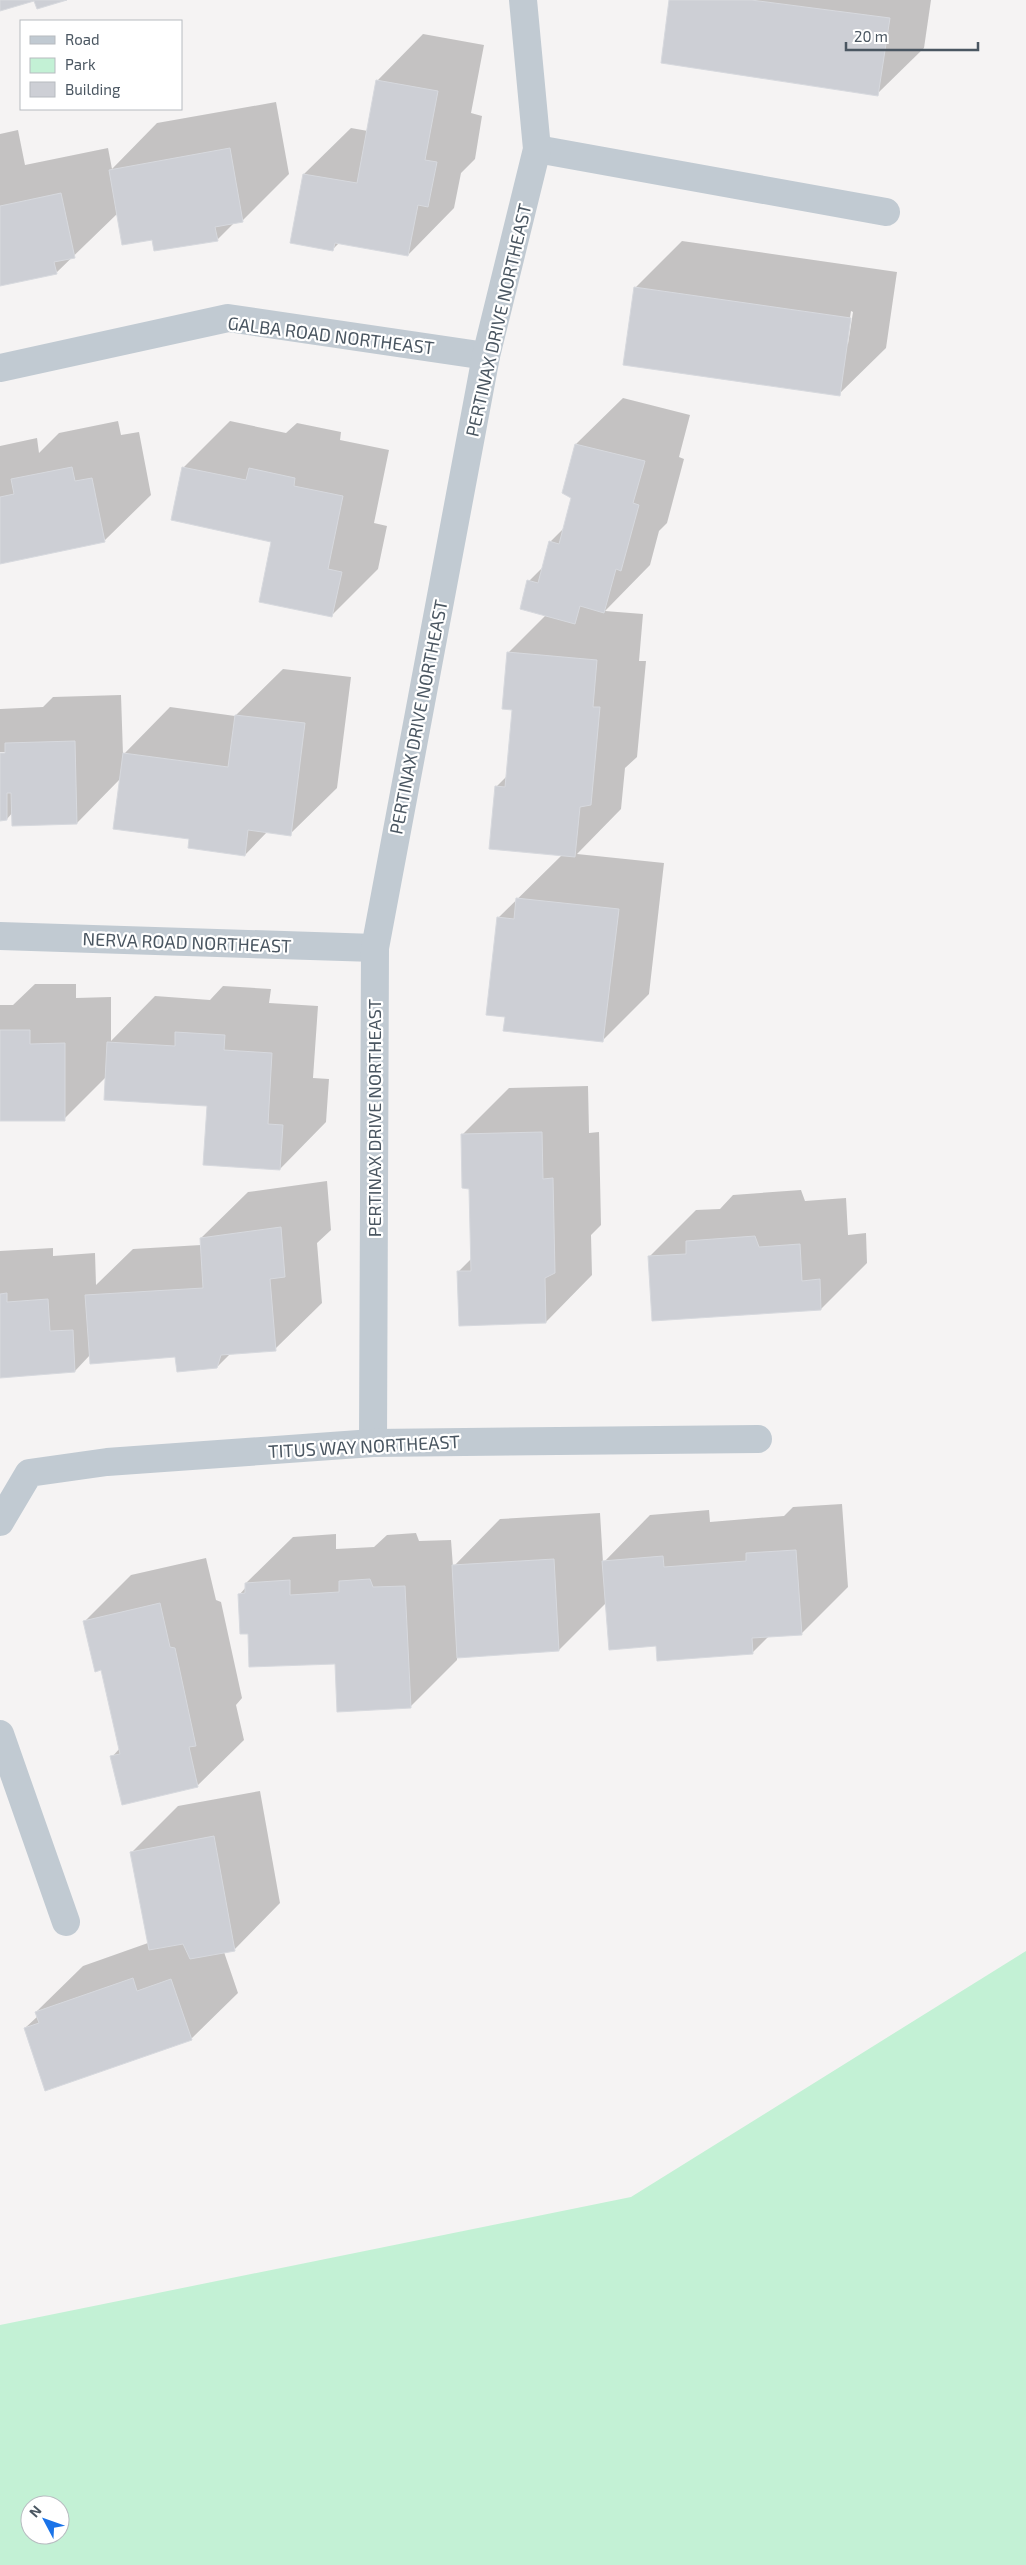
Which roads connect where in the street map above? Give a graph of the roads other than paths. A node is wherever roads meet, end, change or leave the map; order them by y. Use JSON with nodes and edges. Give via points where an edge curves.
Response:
{"nodes":[{"id":1,"x":523,"y":0,"type":"edge"},
{"id":2,"x":538,"y":149,"type":"junction"},
{"id":3,"x":886,"y":212,"type":"dead end"},
{"id":4,"x":486,"y":356,"type":"junction"},
{"id":5,"x":0,"y":368,"type":"edge"},
{"id":6,"x":0,"y":936,"type":"edge"},
{"id":7,"x":375,"y":948,"type":"junction"},
{"id":8,"x":758,"y":1439,"type":"dead end"},
{"id":9,"x":373,"y":1443,"type":"junction"},
{"id":10,"x":0,"y":1522,"type":"edge"},
{"id":11,"x":0,"y":1734,"type":"edge"},
{"id":12,"x":66,"y":1922,"type":"dead end"}],
"edges":[{"from":1,"to":2,"type":"street","name":"PERTINAX DRIVE NORTHEAST"},
{"from":2,"to":3,"type":"street"},
{"from":2,"to":4,"type":"street","name":"PERTINAX DRIVE NORTHEAST"},
{"from":4,"to":5,"type":"street","name":"GALBA ROAD NORTHEAST","via":[[228,318]]},
{"from":4,"to":7,"type":"street","name":"PERTINAX DRIVE NORTHEAST"},
{"from":6,"to":7,"type":"street","name":"NERVA ROAD NORTHEAST"},
{"from":7,"to":9,"type":"street","name":"PERTINAX DRIVE NORTHEAST"},
{"from":8,"to":9,"type":"street","name":"TITUS WAY NORTHEAST"},
{"from":9,"to":10,"type":"street","name":"TITUS WAY NORTHEAST","via":[[108,1462],[28,1473]]},
{"from":11,"to":12,"type":"street"}]}
